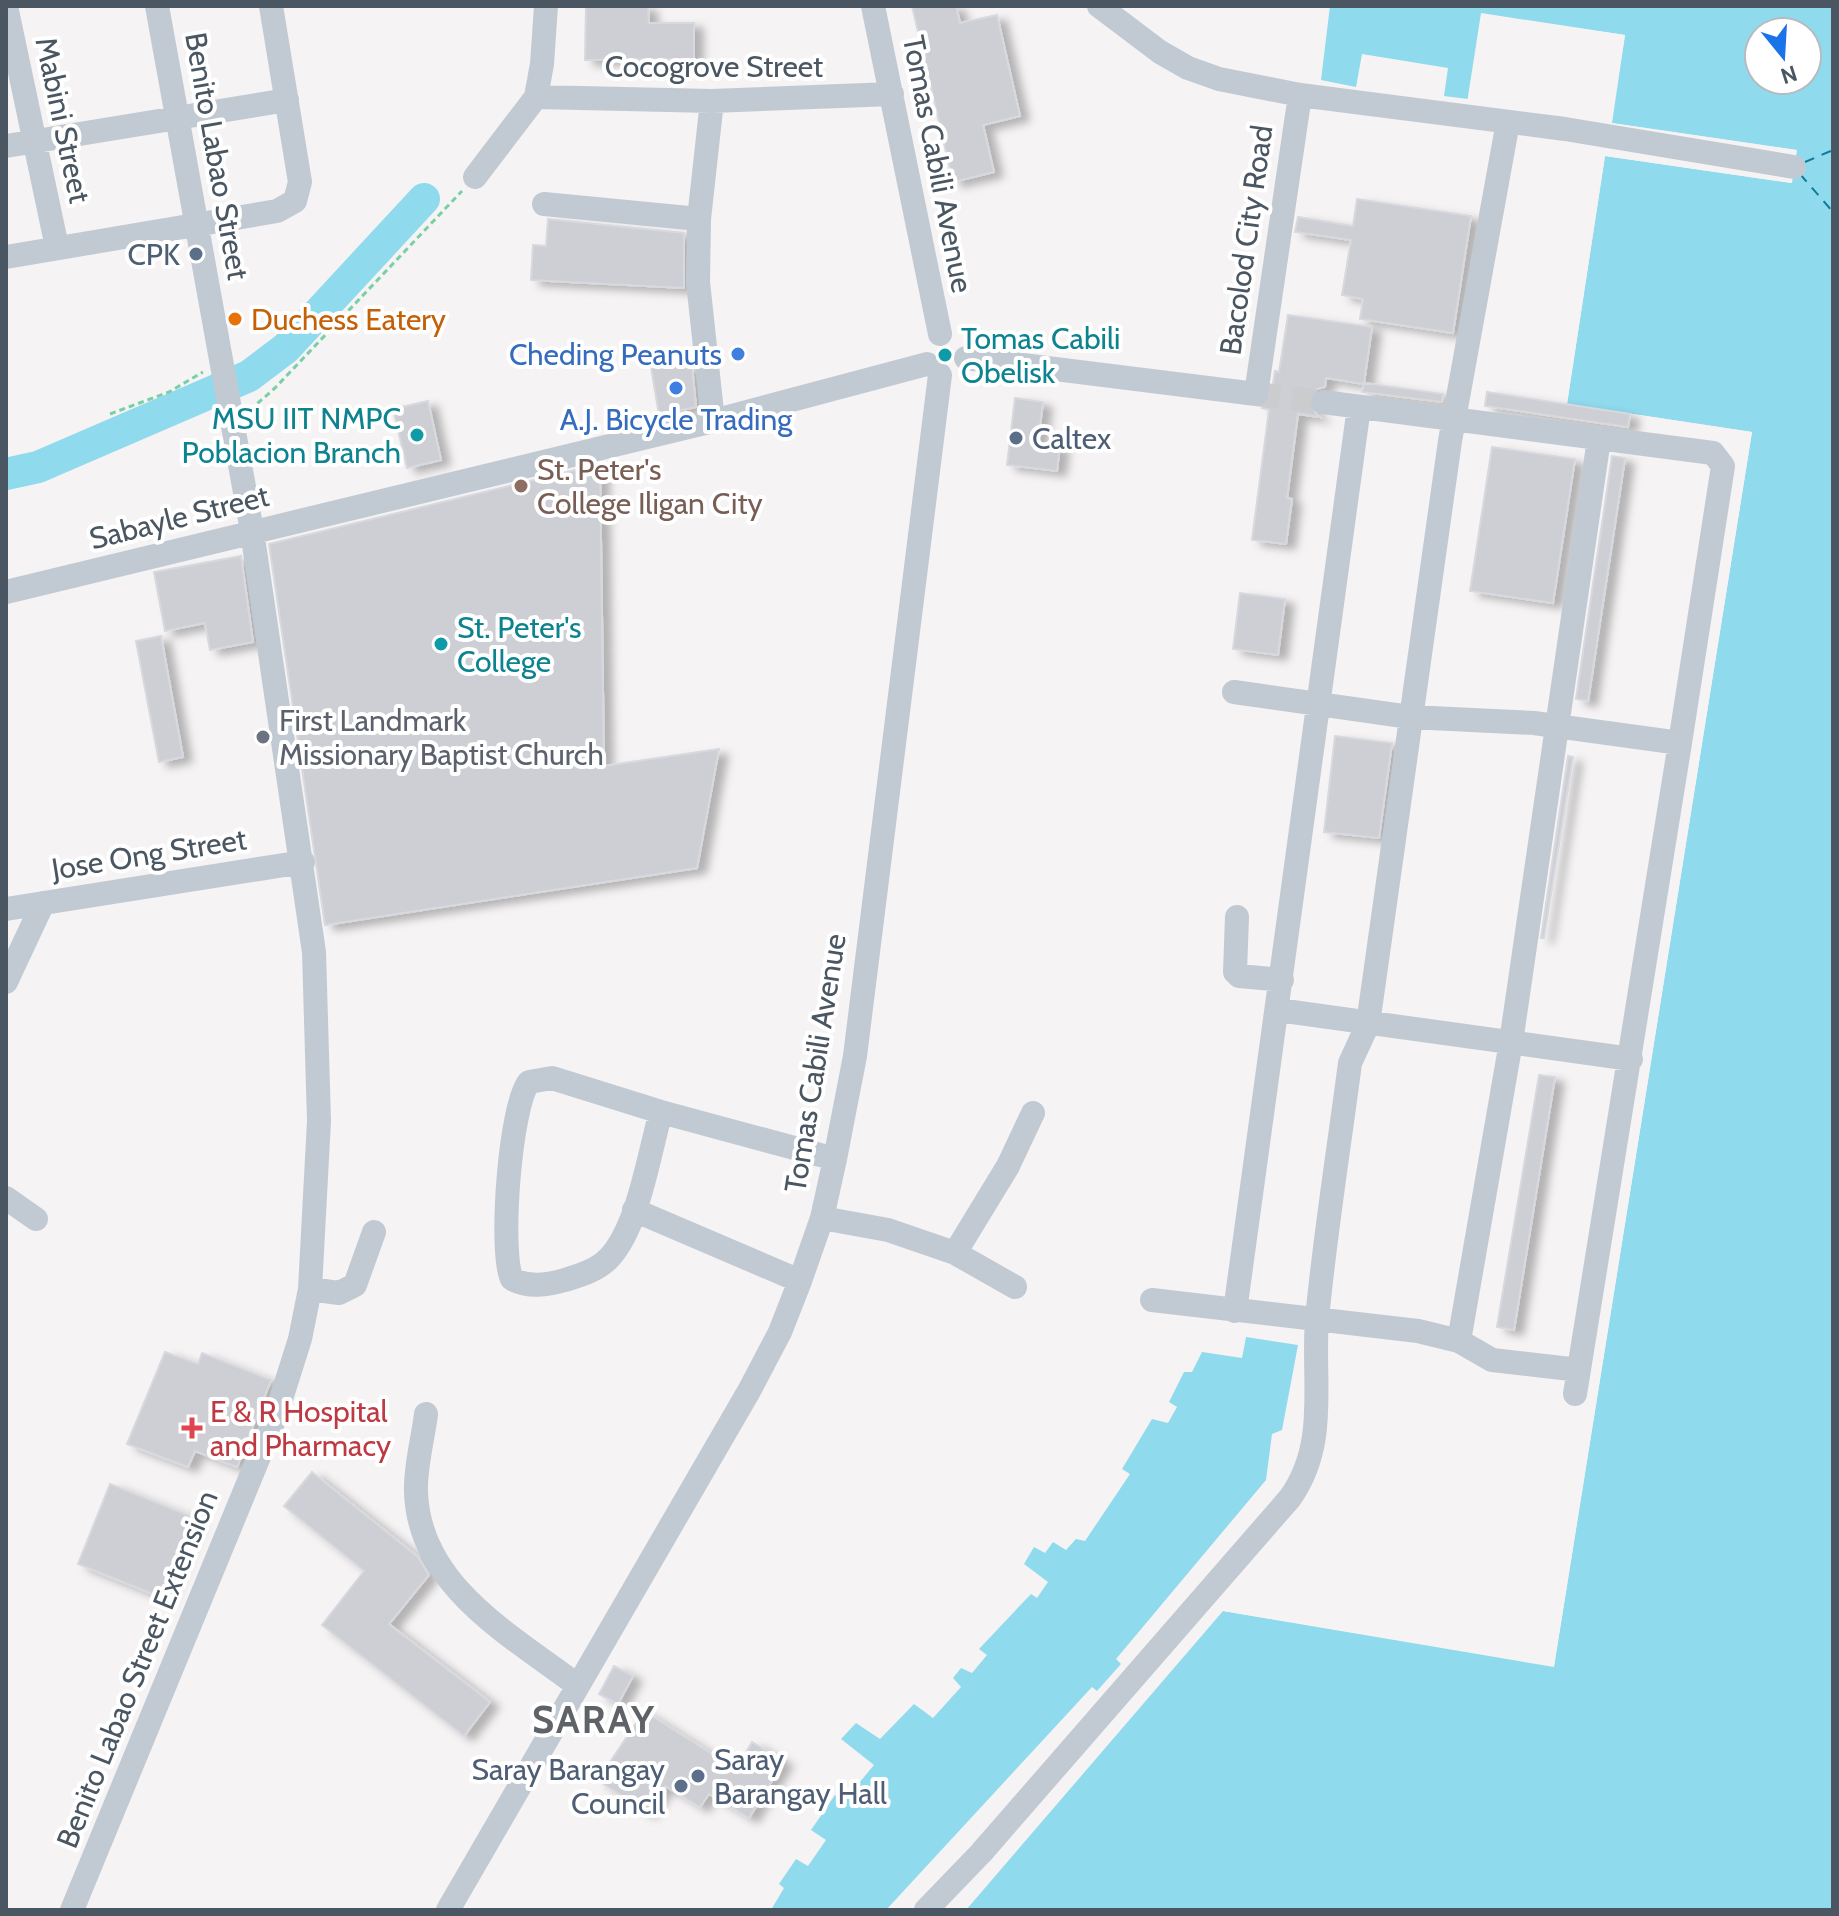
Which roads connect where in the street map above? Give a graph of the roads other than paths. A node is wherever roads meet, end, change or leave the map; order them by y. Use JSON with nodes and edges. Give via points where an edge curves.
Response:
{"nodes":[{"id":1,"x":6,"y":6,"type":"edge"},
{"id":2,"x":157,"y":6,"type":"edge"},
{"id":3,"x":271,"y":6,"type":"edge"},
{"id":4,"x":546,"y":6,"type":"edge"},
{"id":5,"x":873,"y":6,"type":"edge"},
{"id":6,"x":1099,"y":6,"type":"edge"},
{"id":7,"x":892,"y":94,"type":"junction"},
{"id":8,"x":1300,"y":95,"type":"junction"},
{"id":9,"x":536,"y":97,"type":"junction"},
{"id":10,"x":287,"y":100,"type":"junction"},
{"id":11,"x":712,"y":101,"type":"junction"},
{"id":12,"x":178,"y":118,"type":"junction"},
{"id":13,"x":1508,"y":122,"type":"junction"},
{"id":14,"x":34,"y":141,"type":"junction"},
{"id":15,"x":6,"y":146,"type":"edge"},
{"id":16,"x":1794,"y":167,"type":"dead end"},
{"id":17,"x":475,"y":177,"type":"road end"},
{"id":18,"x":544,"y":204,"type":"dead end"},
{"id":19,"x":699,"y":219,"type":"junction"},
{"id":20,"x":196,"y":221,"type":"junction"},
{"id":21,"x":57,"y":247,"type":"junction"},
{"id":22,"x":6,"y":257,"type":"edge"},
{"id":23,"x":940,"y":334,"type":"junction"},
{"id":24,"x":966,"y":358,"type":"junction"},
{"id":25,"x":934,"y":370,"type":"junction"},
{"id":26,"x":1323,"y":402,"type":"tunnel mouth"},
{"id":27,"x":1359,"y":407,"type":"junction"},
{"id":28,"x":231,"y":414,"type":"joint"},
{"id":29,"x":1453,"y":420,"type":"junction"},
{"id":30,"x":713,"y":421,"type":"junction"},
{"id":31,"x":1599,"y":439,"type":"junction"},
{"id":32,"x":252,"y":531,"type":"junction"},
{"id":33,"x":6,"y":592,"type":"edge"},
{"id":34,"x":1234,"y":692,"type":"dead end"},
{"id":35,"x":1321,"y":704,"type":"junction"},
{"id":36,"x":1410,"y":717,"type":"junction"},
{"id":37,"x":1558,"y":727,"type":"junction"},
{"id":38,"x":1680,"y":743,"type":"junction"},
{"id":39,"x":303,"y":862,"type":"junction"},
{"id":40,"x":43,"y":903,"type":"junction"},
{"id":41,"x":6,"y":909,"type":"edge"},
{"id":42,"x":1237,"y":917,"type":"dead end"},
{"id":43,"x":1282,"y":980,"type":"junction"},
{"id":44,"x":6,"y":982,"type":"edge"},
{"id":45,"x":1278,"y":1010,"type":"junction"},
{"id":46,"x":1368,"y":1024,"type":"junction"},
{"id":47,"x":1511,"y":1042,"type":"junction"},
{"id":48,"x":1631,"y":1059,"type":"junction"},
{"id":49,"x":661,"y":1112,"type":"junction"},
{"id":50,"x":1033,"y":1113,"type":"dead end"},
{"id":51,"x":835,"y":1159,"type":"junction"},
{"id":52,"x":6,"y":1198,"type":"edge"},
{"id":53,"x":634,"y":1210,"type":"junction"},
{"id":54,"x":822,"y":1218,"type":"junction"},
{"id":55,"x":36,"y":1219,"type":"dead end"},
{"id":56,"x":374,"y":1232,"type":"dead end"},
{"id":57,"x":955,"y":1253,"type":"junction"},
{"id":58,"x":800,"y":1281,"type":"junction"},
{"id":59,"x":1015,"y":1287,"type":"dead end"},
{"id":60,"x":310,"y":1289,"type":"junction"},
{"id":61,"x":1152,"y":1300,"type":"dead end"},
{"id":62,"x":1235,"y":1311,"type":"junction"},
{"id":63,"x":1317,"y":1322,"type":"junction"},
{"id":64,"x":1459,"y":1341,"type":"junction"},
{"id":65,"x":426,"y":1414,"type":"dead end"},
{"id":66,"x":578,"y":1686,"type":"junction"},
{"id":67,"x":72,"y":1910,"type":"edge"},
{"id":68,"x":448,"y":1910,"type":"edge"},
{"id":69,"x":926,"y":1910,"type":"edge"}],
"edges":[{"from":1,"to":14,"type":"street","name":"Mabini Street"},
{"from":2,"to":12,"type":"street","name":"Benito Labao Street"},
{"from":3,"to":10,"type":"street"},
{"from":4,"to":9,"type":"street"},
{"from":5,"to":7,"type":"street","name":"Tomas Cabili Avenue"},
{"from":6,"to":8,"type":"street","via":[[1188,68]]},
{"from":7,"to":11,"type":"street","name":"Cocogrove Street"},
{"from":7,"to":23,"type":"street","name":"Tomas Cabili Avenue"},
{"from":8,"to":13,"type":"street"},
{"from":8,"to":24,"type":"street","name":"Bacolod City Road","via":[[1256,394]]},
{"from":9,"to":11,"type":"street","name":"Cocogrove Street"},
{"from":9,"to":17,"type":"street"},
{"from":10,"to":12,"type":"street"},
{"from":10,"to":20,"type":"street","via":[[300,182],[295,201],[277,211]]},
{"from":11,"to":19,"type":"street"},
{"from":12,"to":14,"type":"street"},
{"from":12,"to":20,"type":"street","name":"Benito Labao Street"},
{"from":13,"to":16,"type":"street"},
{"from":13,"to":29,"type":"street"},
{"from":14,"to":15,"type":"street"},
{"from":14,"to":21,"type":"street","name":"Mabini Street"},
{"from":18,"to":19,"type":"street"},
{"from":19,"to":30,"type":"street","via":[[698,282]]},
{"from":20,"to":21,"type":"street"},
{"from":20,"to":28,"type":"street","name":"Benito Labao Street"},
{"from":21,"to":22,"type":"street"},
{"from":23,"to":24,"type":"street","via":[[962,342]]},
{"from":23,"to":25,"type":"street","via":[[926,347]]},
{"from":24,"to":25,"type":"street","via":[[957,372]]},
{"from":25,"to":30,"type":"street","name":"Sabayle Street"},
{"from":25,"to":51,"type":"street","name":"Tomas Cabili Avenue","via":[[855,1056]]},
{"from":26,"to":27,"type":"street"},
{"from":27,"to":29,"type":"street"},
{"from":27,"to":35,"type":"street"},
{"from":28,"to":32,"type":"street","name":"Benito Labao Street Extension"},
{"from":29,"to":31,"type":"street"},
{"from":29,"to":36,"type":"street"},
{"from":30,"to":32,"type":"street","name":"Sabayle Street"},
{"from":31,"to":37,"type":"street"},
{"from":31,"to":38,"type":"street","via":[[1713,453],[1723,466]]},
{"from":32,"to":33,"type":"street","name":"Sabayle Street"},
{"from":32,"to":39,"type":"street","name":"Benito Labao Street Extension"},
{"from":34,"to":35,"type":"street"},
{"from":35,"to":36,"type":"street"},
{"from":35,"to":43,"type":"street"},
{"from":36,"to":37,"type":"street"},
{"from":36,"to":46,"type":"street"},
{"from":37,"to":38,"type":"street"},
{"from":37,"to":47,"type":"street"},
{"from":38,"to":48,"type":"street"},
{"from":39,"to":40,"type":"street","name":"Jose Ong Street"},
{"from":39,"to":60,"type":"street","name":"Benito Labao Street Extension","via":[[318,1017],[319,1121]]},
{"from":40,"to":41,"type":"street","name":"Jose Ong Street"},
{"from":40,"to":44,"type":"street"},
{"from":42,"to":43,"type":"street","via":[[1235,972]]},
{"from":43,"to":45,"type":"street"},
{"from":45,"to":46,"type":"street"},
{"from":45,"to":62,"type":"street"},
{"from":46,"to":47,"type":"street"},
{"from":46,"to":63,"type":"street","via":[[1350,1063]]},
{"from":47,"to":48,"type":"street"},
{"from":47,"to":64,"type":"street"},
{"from":48,"to":64,"type":"street","via":[[1577,1382],[1492,1360]]},
{"from":49,"to":51,"type":"street"},
{"from":49,"to":53,"type":"street"},
{"from":49,"to":53,"type":"street","via":[[552,1078],[529,1082],[522,1090],[511,1148],[507,1255],[512,1279],[524,1286],[552,1284],[589,1272],[609,1258]]},
{"from":50,"to":57,"type":"street"},
{"from":51,"to":54,"type":"street","name":"Tomas Cabili Avenue"},
{"from":52,"to":55,"type":"street"},
{"from":53,"to":58,"type":"street"},
{"from":54,"to":57,"type":"street","via":[[888,1230]]},
{"from":54,"to":58,"type":"street","name":"Tomas Cabili Avenue"},
{"from":56,"to":60,"type":"street","via":[[355,1285],[339,1293]]},
{"from":57,"to":59,"type":"street"},
{"from":58,"to":66,"type":"street","name":"Tomas Cabili Avenue","via":[[749,1391]]},
{"from":60,"to":67,"type":"street","name":"Benito Labao Street Extension","via":[[275,1418]]},
{"from":61,"to":62,"type":"street"},
{"from":62,"to":63,"type":"street"},
{"from":63,"to":64,"type":"street","via":[[1418,1331]]},
{"from":63,"to":69,"type":"street","via":[[1317,1420],[1305,1476],[1139,1674]]},
{"from":65,"to":66,"type":"street","via":[[415,1491],[421,1530],[435,1562],[462,1596]]},
{"from":66,"to":68,"type":"street","name":"Tomas Cabili Avenue"}]}
